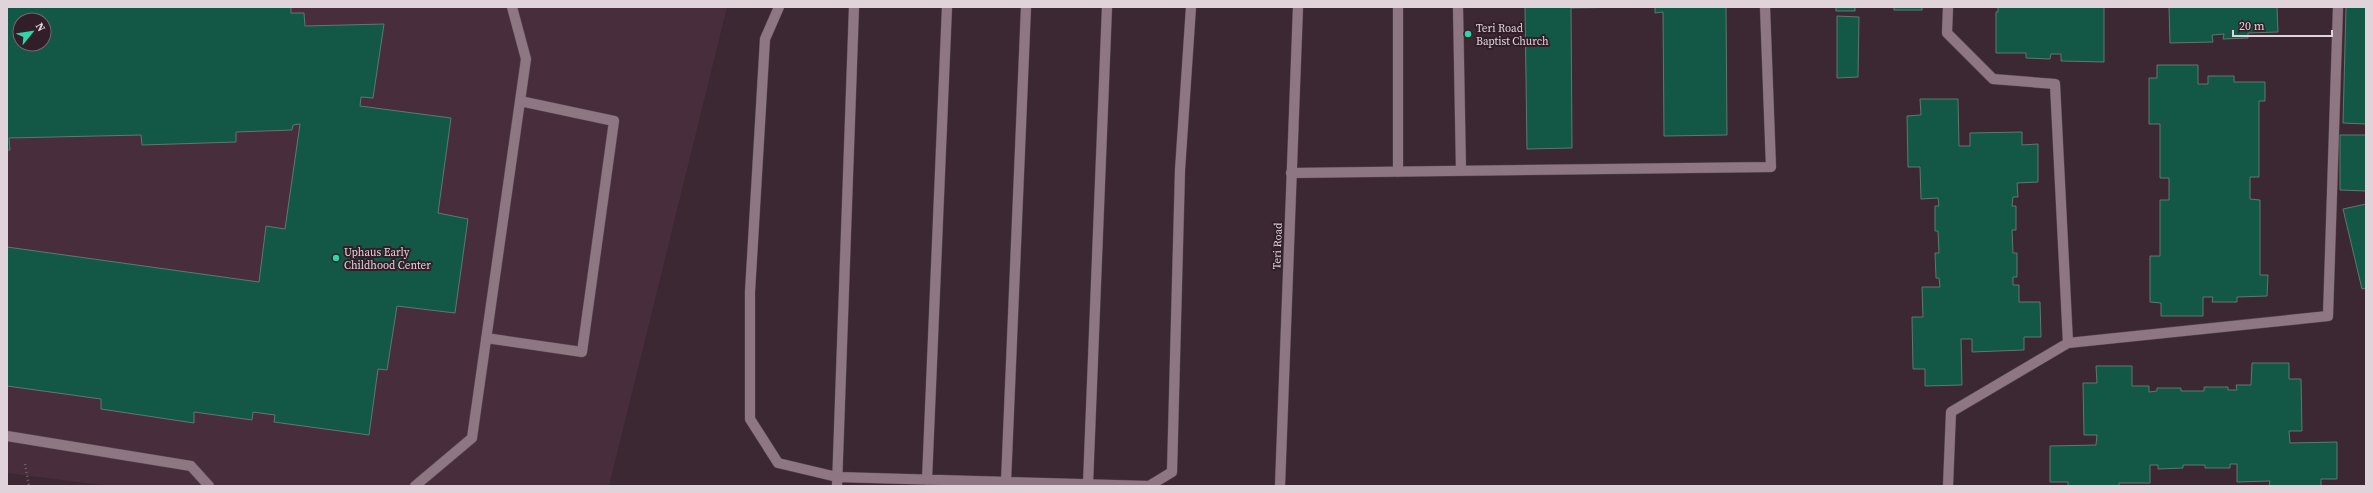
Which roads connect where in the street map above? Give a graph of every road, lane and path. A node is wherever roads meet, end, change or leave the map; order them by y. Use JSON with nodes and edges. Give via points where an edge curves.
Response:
{"nodes":[{"id":1,"x":512,"y":7,"type":"edge"},
{"id":2,"x":779,"y":7,"type":"edge"},
{"id":3,"x":854,"y":7,"type":"edge"},
{"id":4,"x":947,"y":7,"type":"edge"},
{"id":5,"x":1026,"y":7,"type":"edge"},
{"id":6,"x":1107,"y":7,"type":"edge"},
{"id":7,"x":1191,"y":7,"type":"edge"},
{"id":8,"x":1298,"y":7,"type":"edge"},
{"id":9,"x":1398,"y":7,"type":"edge"},
{"id":10,"x":1458,"y":7,"type":"edge"},
{"id":11,"x":1765,"y":7,"type":"edge"},
{"id":12,"x":1948,"y":7,"type":"edge"},
{"id":13,"x":2338,"y":7,"type":"edge"},
{"id":14,"x":520,"y":101,"type":"junction"},
{"id":15,"x":1461,"y":171,"type":"junction"},
{"id":16,"x":1398,"y":172,"type":"junction"},
{"id":17,"x":1291,"y":173,"type":"junction"},
{"id":18,"x":486,"y":338,"type":"junction"},
{"id":19,"x":2068,"y":343,"type":"junction"},
{"id":20,"x":7,"y":436,"type":"edge"},
{"id":21,"x":25,"y":464,"type":"dead end"},
{"id":22,"x":927,"y":480,"type":"junction"},
{"id":23,"x":837,"y":482,"type":"edge"},
{"id":24,"x":1006,"y":482,"type":"junction"},
{"id":25,"x":1088,"y":484,"type":"junction"},
{"id":26,"x":28,"y":486,"type":"edge"},
{"id":27,"x":210,"y":486,"type":"edge"},
{"id":28,"x":415,"y":486,"type":"edge"},
{"id":29,"x":1280,"y":486,"type":"edge"},
{"id":30,"x":1948,"y":486,"type":"edge"}],
"edges":[{"from":1,"to":14,"type":"street","via":[[526,59]]},
{"from":2,"to":23,"type":"street","via":[[765,39],[750,292],[750,419],[778,463]]},
{"from":3,"to":23,"type":"street"},
{"from":4,"to":22,"type":"street"},
{"from":5,"to":24,"type":"street"},
{"from":6,"to":25,"type":"street"},
{"from":7,"to":25,"type":"street","via":[[1180,170],[1172,472],[1149,486]]},
{"from":8,"to":17,"type":"street","name":"Teri Road"},
{"from":9,"to":16,"type":"street"},
{"from":10,"to":15,"type":"street"},
{"from":11,"to":15,"type":"street","via":[[1771,166]]},
{"from":12,"to":19,"type":"street","via":[[1948,33],[1993,79],[2055,84]]},
{"from":13,"to":19,"type":"street","via":[[2328,316]]},
{"from":14,"to":18,"type":"street"},
{"from":14,"to":18,"type":"street","via":[[614,121],[582,352]]},
{"from":15,"to":16,"type":"street"},
{"from":16,"to":17,"type":"street"},
{"from":17,"to":29,"type":"street","name":"Teri Road"},
{"from":18,"to":28,"type":"street","via":[[472,438]]},
{"from":19,"to":30,"type":"street","via":[[1951,412]]},
{"from":20,"to":27,"type":"street","via":[[191,466]]},
{"from":21,"to":26,"type":"path"},
{"from":22,"to":23,"type":"street"},
{"from":22,"to":24,"type":"street"},
{"from":24,"to":25,"type":"street"}]}
